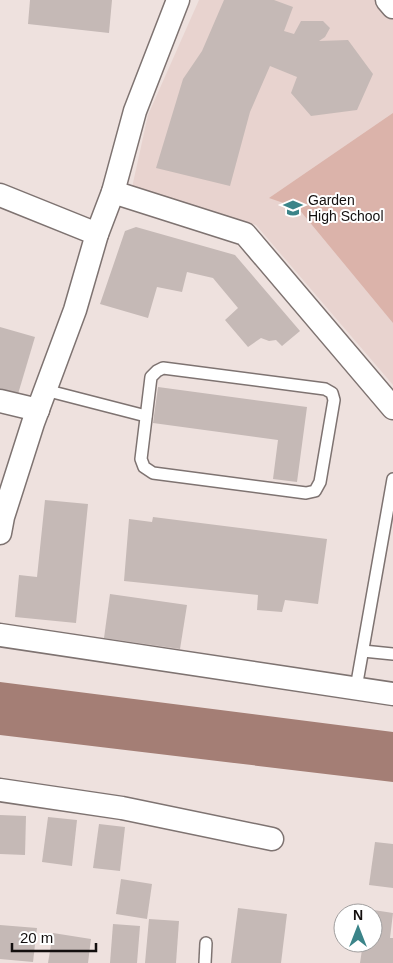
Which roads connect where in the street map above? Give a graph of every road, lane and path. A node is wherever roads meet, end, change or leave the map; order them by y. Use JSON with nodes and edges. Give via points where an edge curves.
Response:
{"nodes":[{"id":1,"x":178,"y":0,"type":"edge"},
{"id":2,"x":387,"y":0,"type":"edge"},
{"id":3,"x":393,"y":7,"type":"edge"},
{"id":4,"x":113,"y":192,"type":"junction"},
{"id":5,"x":0,"y":195,"type":"edge"},
{"id":6,"x":97,"y":234,"type":"junction"},
{"id":7,"x":42,"y":400,"type":"junction"},
{"id":8,"x":0,"y":401,"type":"edge"},
{"id":9,"x":393,"y":408,"type":"edge"},
{"id":10,"x":146,"y":416,"type":"junction"},
{"id":11,"x":393,"y":479,"type":"edge"},
{"id":12,"x":0,"y":533,"type":"edge"},
{"id":13,"x":0,"y":635,"type":"edge"},
{"id":14,"x":363,"y":651,"type":"junction"},
{"id":15,"x":393,"y":654,"type":"edge"},
{"id":16,"x":356,"y":688,"type":"junction"},
{"id":17,"x":393,"y":694,"type":"edge"},
{"id":18,"x":0,"y":790,"type":"edge"},
{"id":19,"x":272,"y":839,"type":"dead end"},
{"id":20,"x":206,"y":943,"type":"dead end"},
{"id":21,"x":205,"y":963,"type":"edge"}],
"edges":[{"from":1,"to":4,"type":"street","via":[[135,111]]},
{"from":2,"to":3,"type":"street"},
{"from":4,"to":6,"type":"street"},
{"from":4,"to":9,"type":"street","via":[[245,234]]},
{"from":5,"to":6,"type":"street"},
{"from":6,"to":7,"type":"street","via":[[75,310]]},
{"from":7,"to":8,"type":"street"},
{"from":7,"to":10,"type":"lane"},
{"from":7,"to":12,"type":"street"},
{"from":10,"to":10,"type":"lane","via":[[151,378],[163,368],[325,388],[332,393],[334,400],[320,482],[315,490],[306,493],[153,473],[144,467],[141,459]]},
{"from":11,"to":14,"type":"lane"},
{"from":13,"to":16,"type":"street"},
{"from":14,"to":15,"type":"lane"},
{"from":14,"to":16,"type":"lane"},
{"from":16,"to":17,"type":"street"},
{"from":18,"to":19,"type":"street","via":[[122,808]]},
{"from":20,"to":21,"type":"lane"}]}
